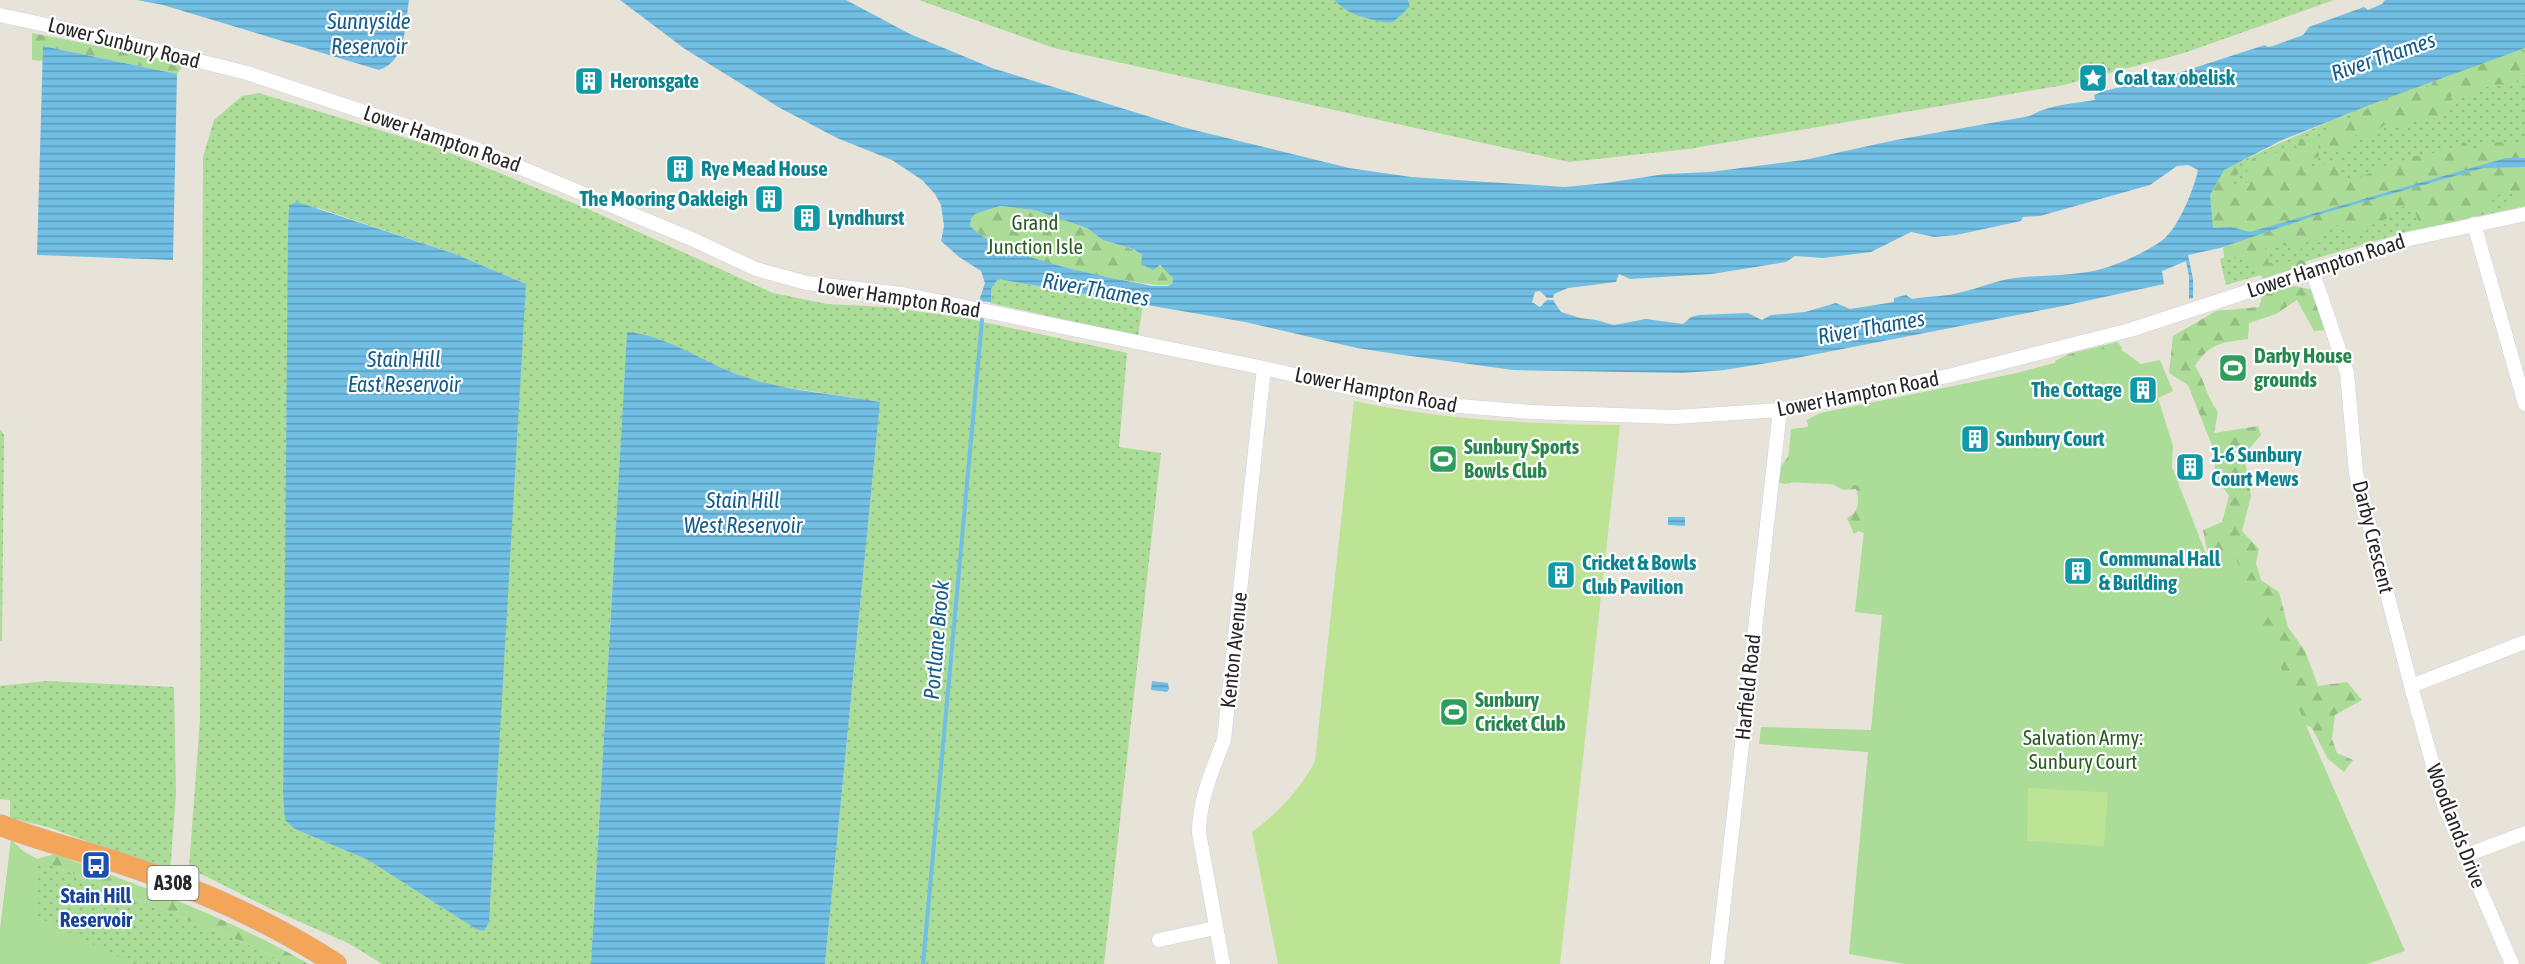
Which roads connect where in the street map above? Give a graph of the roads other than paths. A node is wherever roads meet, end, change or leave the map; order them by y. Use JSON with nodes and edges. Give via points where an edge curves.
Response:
{"nodes":[{"id":1,"x":0,"y":15,"type":"edge"},
{"id":2,"x":247,"y":73,"type":"joint"},
{"id":3,"x":2525,"y":214,"type":"edge"},
{"id":4,"x":2474,"y":224,"type":"junction"},
{"id":5,"x":2312,"y":270,"type":"junction"},
{"id":6,"x":1264,"y":368,"type":"junction"},
{"id":7,"x":2525,"y":404,"type":"edge"},
{"id":8,"x":1780,"y":410,"type":"junction"},
{"id":9,"x":2525,"y":642,"type":"edge"},
{"id":10,"x":2411,"y":686,"type":"junction"},
{"id":11,"x":0,"y":825,"type":"edge"},
{"id":12,"x":2525,"y":833,"type":"edge"},
{"id":13,"x":2464,"y":856,"type":"junction"},
{"id":14,"x":1215,"y":928,"type":"junction"},
{"id":15,"x":1159,"y":940,"type":"dead end"},
{"id":16,"x":336,"y":964,"type":"edge"},
{"id":17,"x":1223,"y":964,"type":"edge"},
{"id":18,"x":1717,"y":964,"type":"edge"},
{"id":19,"x":2512,"y":964,"type":"edge"}],
"edges":[{"from":1,"to":2,"type":"street","name":"Lower Sunbury Road"},
{"from":2,"to":6,"type":"street","name":"Lower Hampton Road","via":[[476,149],[786,279],[902,294]]},
{"from":3,"to":4,"type":"street","name":"Lower Hampton Road"},
{"from":4,"to":5,"type":"street","name":"Lower Hampton Road","via":[[2409,239]]},
{"from":4,"to":7,"type":"street"},
{"from":5,"to":8,"type":"street","name":"Lower Hampton Road","via":[[2130,330],[1952,375]]},
{"from":5,"to":10,"type":"street","name":"Darby Crescent","via":[[2347,373],[2356,473]]},
{"from":6,"to":8,"type":"street","name":"Lower Hampton Road","via":[[1389,397],[1531,412],[1675,417]]},
{"from":6,"to":14,"type":"street","name":"Kenton Avenue","via":[[1224,740],[1199,814]]},
{"from":8,"to":18,"type":"street","name":"Harfield Road"},
{"from":9,"to":10,"type":"street"},
{"from":10,"to":13,"type":"street","name":"Woodlands Drive","via":[[2444,805]]},
{"from":11,"to":16,"type":"highway","number":"A308","via":[[188,889],[268,924]]},
{"from":12,"to":13,"type":"street"},
{"from":13,"to":19,"type":"street","name":"Woodlands Drive"},
{"from":14,"to":15,"type":"street"},
{"from":14,"to":17,"type":"street","name":"Kenton Avenue"}]}
